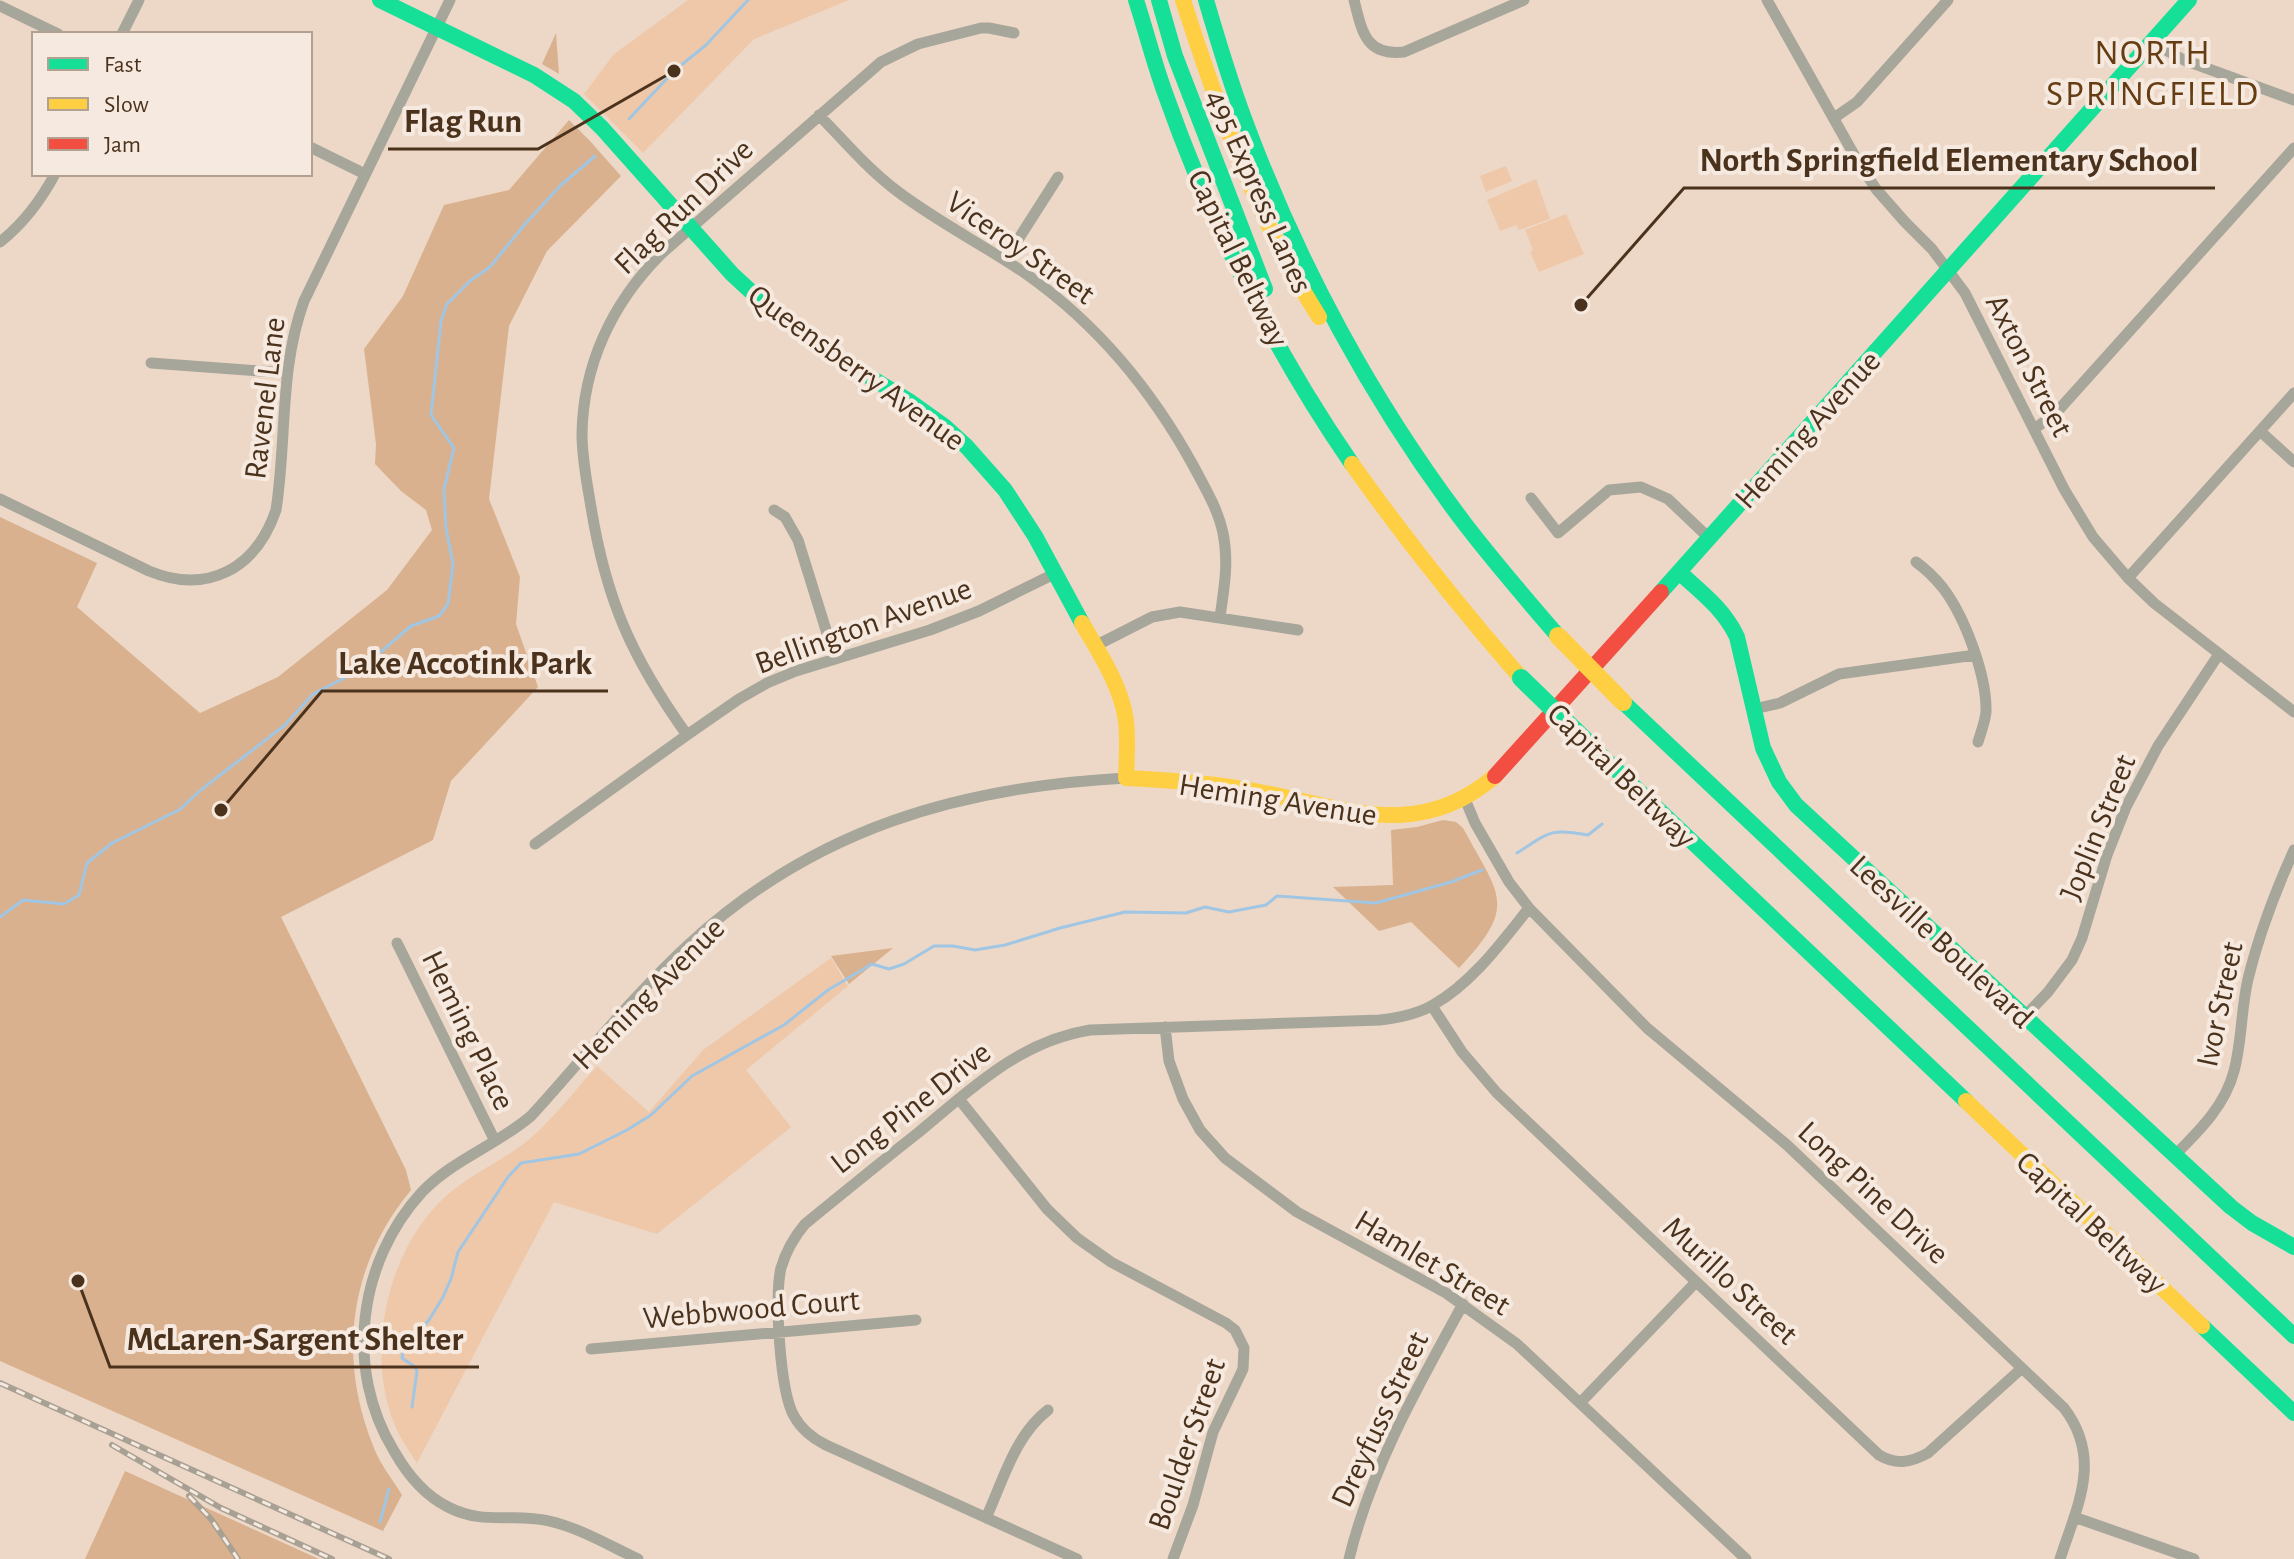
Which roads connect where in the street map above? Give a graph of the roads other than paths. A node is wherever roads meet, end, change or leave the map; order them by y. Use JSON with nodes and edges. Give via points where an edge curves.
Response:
{"nodes":[{"id":1,"x":139,"y":0,"type":"edge"},
{"id":2,"x":380,"y":0,"type":"edge"},
{"id":3,"x":450,"y":0,"type":"edge"},
{"id":4,"x":1136,"y":0,"type":"edge"},
{"id":5,"x":1159,"y":0,"type":"edge"},
{"id":6,"x":1183,"y":0,"type":"edge"},
{"id":7,"x":1206,"y":0,"type":"edge"},
{"id":8,"x":1354,"y":0,"type":"edge"},
{"id":9,"x":1524,"y":0,"type":"edge"},
{"id":10,"x":1767,"y":0,"type":"edge"},
{"id":11,"x":1948,"y":0,"type":"edge"},
{"id":12,"x":2189,"y":0,"type":"edge"},
{"id":13,"x":0,"y":6,"type":"edge"},
{"id":14,"x":437,"y":28,"type":"junction"},
{"id":15,"x":54,"y":32,"type":"edge"},
{"id":16,"x":123,"y":32,"type":"edge"},
{"id":17,"x":1014,"y":33,"type":"dead end"},
{"id":18,"x":2151,"y":42,"type":"junction"},
{"id":19,"x":2294,"y":100,"type":"edge"},
{"id":20,"x":819,"y":115,"type":"junction"},
{"id":21,"x":1834,"y":118,"type":"junction"},
{"id":22,"x":312,"y":148,"type":"edge"},
{"id":23,"x":2294,"y":148,"type":"edge"},
{"id":24,"x":365,"y":174,"type":"junction"},
{"id":25,"x":54,"y":176,"type":"edge"},
{"id":26,"x":1058,"y":177,"type":"dead end"},
{"id":27,"x":691,"y":228,"type":"junction"},
{"id":28,"x":0,"y":242,"type":"edge"},
{"id":29,"x":1005,"y":260,"type":"junction"},
{"id":30,"x":1948,"y":270,"type":"junction"},
{"id":31,"x":151,"y":363,"type":"dead end"},
{"id":32,"x":287,"y":373,"type":"junction"},
{"id":33,"x":2294,"y":393,"type":"edge"},
{"id":34,"x":2034,"y":429,"type":"junction"},
{"id":35,"x":1331,"y":430,"type":"junction"},
{"id":36,"x":2260,"y":431,"type":"junction"},
{"id":37,"x":1412,"y":451,"type":"junction"},
{"id":38,"x":2294,"y":462,"type":"edge"},
{"id":39,"x":1531,"y":498,"type":"dead end"},
{"id":40,"x":0,"y":499,"type":"edge"},
{"id":41,"x":774,"y":510,"type":"dead end"},
{"id":42,"x":1709,"y":538,"type":"junction"},
{"id":43,"x":1916,"y":562,"type":"dead end"},
{"id":44,"x":1679,"y":572,"type":"junction"},
{"id":45,"x":1056,"y":573,"type":"junction"},
{"id":46,"x":2128,"y":578,"type":"junction"},
{"id":47,"x":1220,"y":617,"type":"junction"},
{"id":48,"x":1298,"y":630,"type":"dead end"},
{"id":49,"x":1095,"y":646,"type":"junction"},
{"id":50,"x":2219,"y":654,"type":"junction"},
{"id":51,"x":1975,"y":655,"type":"junction"},
{"id":52,"x":835,"y":659,"type":"junction"},
{"id":53,"x":1754,"y":709,"type":"junction"},
{"id":54,"x":2294,"y":712,"type":"edge"},
{"id":55,"x":687,"y":735,"type":"junction"},
{"id":56,"x":1978,"y":742,"type":"dead end"},
{"id":57,"x":1126,"y":778,"type":"junction"},
{"id":58,"x":1465,"y":799,"type":"junction"},
{"id":59,"x":535,"y":844,"type":"dead end"},
{"id":60,"x":2294,"y":850,"type":"edge"},
{"id":61,"x":1529,"y":908,"type":"junction"},
{"id":62,"x":397,"y":943,"type":"dead end"},
{"id":63,"x":1432,"y":1006,"type":"junction"},
{"id":64,"x":2024,"y":1017,"type":"junction"},
{"id":65,"x":1165,"y":1027,"type":"junction"},
{"id":66,"x":959,"y":1099,"type":"junction"},
{"id":67,"x":495,"y":1141,"type":"junction"},
{"id":68,"x":2174,"y":1156,"type":"junction"},
{"id":69,"x":2294,"y":1247,"type":"edge"},
{"id":70,"x":1696,"y":1282,"type":"junction"},
{"id":71,"x":1463,"y":1304,"type":"junction"},
{"id":72,"x":916,"y":1320,"type":"dead end"},
{"id":73,"x":780,"y":1332,"type":"junction"},
{"id":74,"x":2294,"y":1336,"type":"edge"},
{"id":75,"x":591,"y":1349,"type":"dead end"},
{"id":76,"x":2022,"y":1368,"type":"junction"},
{"id":77,"x":1581,"y":1402,"type":"junction"},
{"id":78,"x":1048,"y":1410,"type":"dead end"},
{"id":79,"x":2294,"y":1413,"type":"edge"},
{"id":80,"x":2074,"y":1517,"type":"junction"},
{"id":81,"x":986,"y":1518,"type":"junction"},
{"id":82,"x":638,"y":1559,"type":"edge"},
{"id":83,"x":1077,"y":1559,"type":"edge"},
{"id":84,"x":1173,"y":1559,"type":"edge"},
{"id":85,"x":1349,"y":1559,"type":"edge"},
{"id":86,"x":1746,"y":1559,"type":"edge"},
{"id":87,"x":2060,"y":1559,"type":"edge"},
{"id":88,"x":2194,"y":1559,"type":"edge"}],
"edges":[{"from":1,"to":16,"type":"street"},
{"from":2,"to":14,"type":"main road","name":"Queensberry Avenue"},
{"from":3,"to":14,"type":"street","name":"Ravenel Lane"},
{"from":4,"to":35,"type":"main road","name":"Capital Beltway","via":[[1172,112],[1225,239]]},
{"from":5,"to":35,"type":"main road","name":"495 Express Lanes","via":[[1242,235]]},
{"from":6,"to":37,"type":"main road","name":"495 Express Lanes","via":[[1233,146],[1281,253]]},
{"from":7,"to":37,"type":"main road","name":"Capital Beltway","via":[[1250,136],[1282,213],[1334,323]]},
{"from":8,"to":9,"type":"street","via":[[1364,36],[1377,49],[1392,53]]},
{"from":10,"to":21,"type":"street","name":"Axton Street"},
{"from":11,"to":21,"type":"street","via":[[1857,102]]},
{"from":12,"to":18,"type":"main road","name":"Heming Avenue"},
{"from":13,"to":15,"type":"street"},
{"from":14,"to":24,"type":"street","name":"Ravenel Lane"},
{"from":14,"to":27,"type":"main road","name":"Queensberry Avenue","via":[[534,75],[574,101]]},
{"from":17,"to":20,"type":"street","name":"Flag Run Drive","via":[[981,28],[904,50],[881,62]]},
{"from":18,"to":19,"type":"street","via":[[2184,60]]},
{"from":18,"to":30,"type":"main road","name":"Heming Avenue"},
{"from":20,"to":27,"type":"street","name":"Flag Run Drive"},
{"from":20,"to":29,"type":"street","name":"Viceroy Street","via":[[895,190]]},
{"from":21,"to":30,"type":"street","name":"Axton Street","via":[[1876,189]]},
{"from":22,"to":24,"type":"street"},
{"from":23,"to":34,"type":"street","via":[[2066,403]]},
{"from":24,"to":32,"type":"street","name":"Ravenel Lane","via":[[304,301]]},
{"from":25,"to":28,"type":"street","via":[[37,203]]},
{"from":26,"to":29,"type":"street"},
{"from":27,"to":45,"type":"main road","name":"Queensberry Avenue","via":[[783,320],[918,407],[968,447],[1015,502]]},
{"from":27,"to":55,"type":"street","name":"Flag Run Drive","via":[[647,268],[605,331],[588,381],[582,436],[609,591],[643,669]]},
{"from":29,"to":47,"type":"street","name":"Viceroy Street","via":[[1102,339],[1177,435],[1222,531],[1226,570]]},
{"from":30,"to":34,"type":"street","name":"Axton Street"},
{"from":30,"to":42,"type":"main road","name":"Heming Avenue"},
{"from":31,"to":32,"type":"street"},
{"from":32,"to":40,"type":"street","name":"Ravenel Lane","via":[[276,510],[259,546],[226,572],[199,580],[160,575]]},
{"from":33,"to":36,"type":"street"},
{"from":34,"to":46,"type":"street","name":"Axton Street","via":[[2082,521]]},
{"from":35,"to":79,"type":"main road","name":"Capital Beltway","bridge":true,"via":[[1413,550],[1521,678]]},
{"from":36,"to":38,"type":"street"},
{"from":36,"to":46,"type":"street"},
{"from":37,"to":74,"type":"main road","name":"Capital Beltway","bridge":true,"via":[[1488,555],[1623,702]]},
{"from":39,"to":42,"type":"street","via":[[1558,533],[1609,490],[1641,487],[1668,499]]},
{"from":41,"to":52,"type":"street","via":[[785,517],[798,540]]},
{"from":42,"to":44,"type":"main road","name":"Heming Avenue"},
{"from":43,"to":51,"type":"street","via":[[1945,591]]},
{"from":44,"to":53,"type":"main road","name":"Leesville Boulevard","via":[[1733,625]]},
{"from":44,"to":58,"type":"main road","name":"Heming Avenue","via":[[1501,771]]},
{"from":45,"to":49,"type":"main road","name":"Queensberry Avenue"},
{"from":45,"to":52,"type":"street","name":"Bellington Avenue","via":[[967,616]]},
{"from":46,"to":50,"type":"street","name":"Axton Street"},
{"from":47,"to":48,"type":"street"},
{"from":47,"to":49,"type":"street","via":[[1161,614]]},
{"from":49,"to":57,"type":"main road","name":"Queensberry Avenue","via":[[1124,710]]},
{"from":50,"to":54,"type":"street","name":"Axton Street"},
{"from":50,"to":64,"type":"street","name":"Joplin Street","via":[[2158,746],[2126,807],[2072,960]]},
{"from":51,"to":53,"type":"street","via":[[1839,674],[1780,703]]},
{"from":51,"to":56,"type":"street","via":[[1985,695]]},
{"from":52,"to":55,"type":"street","name":"Bellington Avenue","via":[[767,683]]},
{"from":53,"to":64,"type":"main road","name":"Leesville Boulevard","via":[[1767,759],[1796,805]]},
{"from":55,"to":59,"type":"street","name":"Bellington Avenue"},
{"from":57,"to":58,"type":"main road","name":"Heming Avenue","via":[[1234,787],[1382,818],[1420,814]]},
{"from":57,"to":67,"type":"street","name":"Heming Avenue","via":[[1042,784],[959,800],[881,824],[799,864],[688,945],[531,1116]]},
{"from":58,"to":61,"type":"street","name":"Long Pine Drive","via":[[1509,882]]},
{"from":60,"to":68,"type":"street","name":"Ivor Street","via":[[2253,957],[2230,1085],[2210,1118]]},
{"from":61,"to":63,"type":"street","name":"Long Pine Drive","via":[[1496,949]]},
{"from":61,"to":76,"type":"street","name":"Long Pine Drive","via":[[1647,1028],[1787,1145]]},
{"from":62,"to":67,"type":"street","name":"Heming Place"},
{"from":63,"to":65,"type":"street","name":"Long Pine Drive","via":[[1380,1020]]},
{"from":63,"to":70,"type":"street","name":"Murillo Street","via":[[1497,1093]]},
{"from":64,"to":68,"type":"main road","name":"Leesville Boulevard"},
{"from":65,"to":66,"type":"street","name":"Long Pine Drive","via":[[1090,1030],[1054,1038],[1009,1060]]},
{"from":65,"to":71,"type":"street","name":"Hamlet Street","via":[[1169,1061],[1183,1099],[1200,1130],[1225,1158],[1297,1212]]},
{"from":66,"to":73,"type":"street","name":"Long Pine Drive","via":[[797,1233],[779,1279]]},
{"from":66,"to":84,"type":"street","name":"Boulder Street","via":[[1047,1209],[1077,1238],[1226,1323],[1241,1338],[1243,1369],[1213,1432]]},
{"from":67,"to":82,"type":"street","name":"Heming Avenue","via":[[448,1169],[424,1191],[384,1250],[372,1277],[364,1329],[373,1405],[409,1474],[446,1506],[481,1518],[549,1521]]},
{"from":68,"to":69,"type":"main road","name":"Leesville Boulevard","via":[[2252,1223]]},
{"from":70,"to":76,"type":"street","name":"Murillo Street","via":[[1887,1460],[1905,1463],[1928,1453]]},
{"from":70,"to":77,"type":"street"},
{"from":71,"to":77,"type":"street","name":"Hamlet Street"},
{"from":71,"to":85,"type":"street","name":"Dreyfuss Street","via":[[1388,1447]]},
{"from":72,"to":73,"type":"street","name":"Webbwood Court"},
{"from":73,"to":75,"type":"street","name":"Webbwood Court"},
{"from":73,"to":81,"type":"street","name":"Long Pine Drive","via":[[787,1399],[807,1433]]},
{"from":76,"to":80,"type":"street","name":"Long Pine Drive","via":[[2064,1408],[2080,1438],[2085,1475]]},
{"from":77,"to":86,"type":"street","name":"Hamlet Street"},
{"from":78,"to":81,"type":"street","via":[[1024,1435]]},
{"from":80,"to":87,"type":"street","name":"Long Pine Drive"},
{"from":80,"to":88,"type":"street"},
{"from":81,"to":83,"type":"street","name":"Long Pine Drive"}]}
